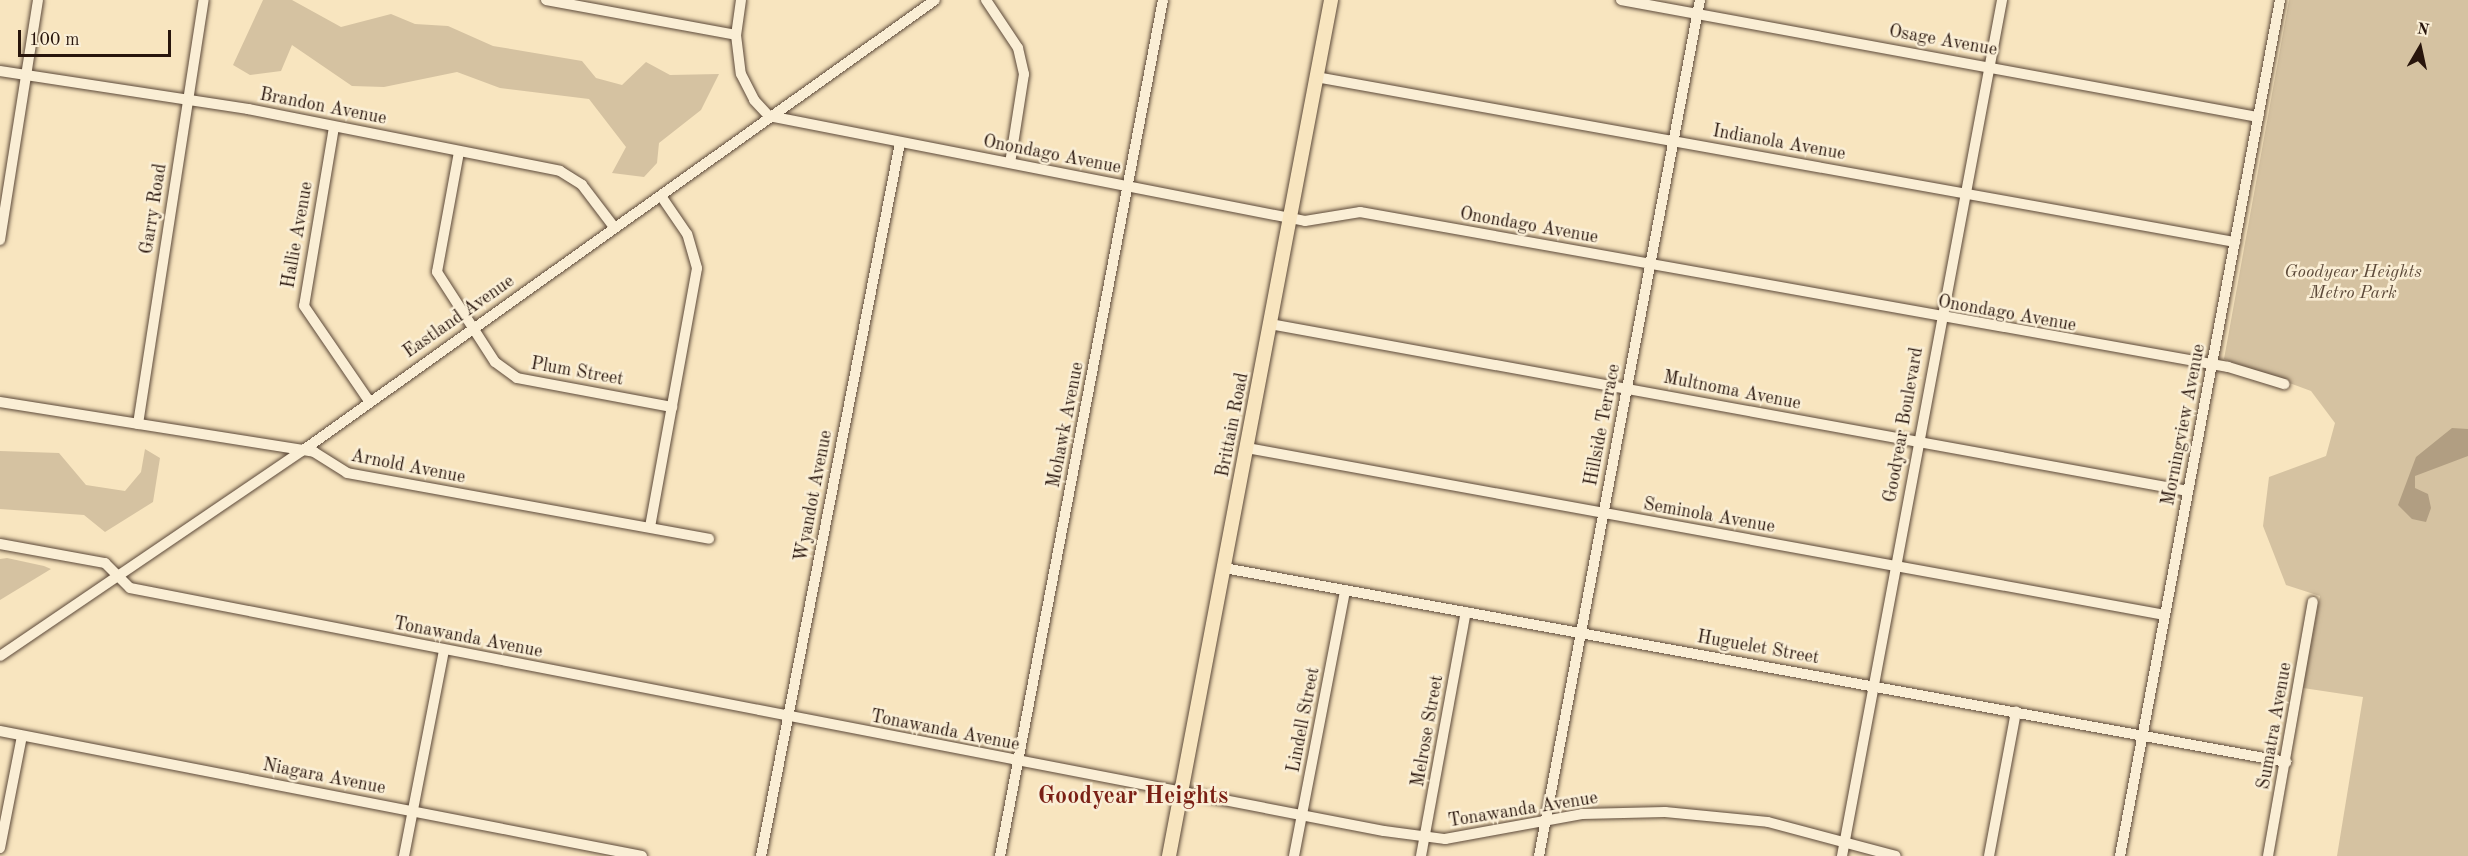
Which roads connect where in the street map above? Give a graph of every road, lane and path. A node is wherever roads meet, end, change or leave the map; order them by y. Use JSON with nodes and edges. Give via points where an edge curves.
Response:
{"nodes":[{"id":1,"x":38,"y":0,"type":"edge"},
{"id":2,"x":204,"y":0,"type":"edge"},
{"id":3,"x":546,"y":0,"type":"edge"},
{"id":4,"x":741,"y":0,"type":"edge"},
{"id":5,"x":935,"y":0,"type":"edge"},
{"id":6,"x":986,"y":0,"type":"edge"},
{"id":7,"x":1163,"y":0,"type":"edge"},
{"id":8,"x":1331,"y":0,"type":"edge"},
{"id":9,"x":1621,"y":0,"type":"edge"},
{"id":10,"x":1700,"y":0,"type":"edge"},
{"id":11,"x":2002,"y":0,"type":"edge"},
{"id":12,"x":2280,"y":0,"type":"edge"},
{"id":13,"x":1697,"y":14,"type":"junction"},
{"id":14,"x":736,"y":35,"type":"junction"},
{"id":15,"x":1990,"y":67,"type":"junction"},
{"id":16,"x":0,"y":71,"type":"edge"},
{"id":17,"x":26,"y":75,"type":"junction"},
{"id":18,"x":1316,"y":77,"type":"junction"},
{"id":19,"x":188,"y":101,"type":"junction"},
{"id":20,"x":769,"y":116,"type":"junction"},
{"id":21,"x":2258,"y":117,"type":"junction"},
{"id":22,"x":334,"y":127,"type":"junction"},
{"id":23,"x":1673,"y":141,"type":"junction"},
{"id":24,"x":900,"y":143,"type":"junction"},
{"id":25,"x":459,"y":152,"type":"junction"},
{"id":26,"x":1010,"y":163,"type":"junction"},
{"id":27,"x":1128,"y":188,"type":"junction"},
{"id":28,"x":1966,"y":193,"type":"junction"},
{"id":29,"x":661,"y":196,"type":"junction"},
{"id":30,"x":1290,"y":218,"type":"junction"},
{"id":31,"x":614,"y":228,"type":"junction"},
{"id":32,"x":0,"y":240,"type":"edge"},
{"id":33,"x":2235,"y":242,"type":"junction"},
{"id":34,"x":1650,"y":265,"type":"junction"},
{"id":35,"x":1940,"y":319,"type":"junction"},
{"id":36,"x":1270,"y":324,"type":"junction"},
{"id":37,"x":471,"y":329,"type":"junction"},
{"id":38,"x":2213,"y":366,"type":"junction"},
{"id":39,"x":2284,"y":384,"type":"dead end"},
{"id":40,"x":1626,"y":388,"type":"junction"},
{"id":41,"x":369,"y":401,"type":"junction"},
{"id":42,"x":0,"y":402,"type":"edge"},
{"id":43,"x":672,"y":407,"type":"junction"},
{"id":44,"x":138,"y":424,"type":"junction"},
{"id":45,"x":1918,"y":442,"type":"junction"},
{"id":46,"x":1247,"y":448,"type":"junction"},
{"id":47,"x":302,"y":451,"type":"junction"},
{"id":48,"x":2188,"y":491,"type":"junction"},
{"id":49,"x":1603,"y":513,"type":"junction"},
{"id":50,"x":650,"y":527,"type":"junction"},
{"id":51,"x":709,"y":539,"type":"dead end"},
{"id":52,"x":0,"y":544,"type":"edge"},
{"id":53,"x":1895,"y":567,"type":"junction"},
{"id":54,"x":1224,"y":568,"type":"junction"},
{"id":55,"x":117,"y":576,"type":"junction"},
{"id":56,"x":1345,"y":590,"type":"junction"},
{"id":57,"x":2313,"y":602,"type":"dead end"},
{"id":58,"x":1466,"y":612,"type":"junction"},
{"id":59,"x":2165,"y":615,"type":"junction"},
{"id":60,"x":1581,"y":633,"type":"junction"},
{"id":61,"x":444,"y":651,"type":"junction"},
{"id":62,"x":0,"y":656,"type":"edge"},
{"id":63,"x":1872,"y":686,"type":"junction"},
{"id":64,"x":2016,"y":712,"type":"junction"},
{"id":65,"x":788,"y":718,"type":"junction"},
{"id":66,"x":0,"y":731,"type":"edge"},
{"id":67,"x":2144,"y":734,"type":"junction"},
{"id":68,"x":22,"y":736,"type":"junction"},
{"id":69,"x":1018,"y":762,"type":"junction"},
{"id":70,"x":2286,"y":762,"type":"junction"},
{"id":71,"x":1181,"y":794,"type":"junction"},
{"id":72,"x":413,"y":812,"type":"junction"},
{"id":73,"x":1302,"y":816,"type":"junction"},
{"id":74,"x":1546,"y":819,"type":"junction"},
{"id":75,"x":1425,"y":837,"type":"junction"},
{"id":76,"x":1845,"y":839,"type":"junction"},
{"id":77,"x":0,"y":848,"type":"edge"},
{"id":78,"x":404,"y":856,"type":"edge"},
{"id":79,"x":642,"y":856,"type":"edge"},
{"id":80,"x":761,"y":856,"type":"edge"},
{"id":81,"x":999,"y":856,"type":"edge"},
{"id":82,"x":1169,"y":856,"type":"edge"},
{"id":83,"x":1294,"y":856,"type":"edge"},
{"id":84,"x":1421,"y":856,"type":"edge"},
{"id":85,"x":1539,"y":856,"type":"edge"},
{"id":86,"x":1842,"y":856,"type":"edge"},
{"id":87,"x":1896,"y":856,"type":"edge"},
{"id":88,"x":1989,"y":856,"type":"edge"},
{"id":89,"x":2120,"y":856,"type":"edge"},
{"id":90,"x":2268,"y":856,"type":"edge"}],
"edges":[{"from":1,"to":17,"type":"street"},
{"from":2,"to":19,"type":"street","name":"Garry Road"},
{"from":3,"to":14,"type":"street"},
{"from":4,"to":14,"type":"street"},
{"from":5,"to":20,"type":"street","name":"Eastland Avenue"},
{"from":6,"to":26,"type":"street","via":[[1017,48],[1024,74]]},
{"from":7,"to":27,"type":"street","name":"Mohawk Avenue"},
{"from":8,"to":18,"type":"main road","name":"Brittain Road"},
{"from":9,"to":13,"type":"street","name":"Osage Avenue"},
{"from":10,"to":13,"type":"street","name":"Hillside Terrace"},
{"from":11,"to":15,"type":"street","name":"Goodyear Boulevard"},
{"from":12,"to":21,"type":"street","name":"Morningview Avenue"},
{"from":13,"to":15,"type":"street","name":"Osage Avenue"},
{"from":13,"to":23,"type":"street","name":"Hillside Terrace"},
{"from":14,"to":20,"type":"street","via":[[747,91]]},
{"from":15,"to":21,"type":"street","name":"Osage Avenue"},
{"from":15,"to":28,"type":"street","name":"Goodyear Boulevard"},
{"from":16,"to":17,"type":"street","name":"Brandon Avenue"},
{"from":17,"to":19,"type":"street","name":"Brandon Avenue"},
{"from":17,"to":32,"type":"street"},
{"from":18,"to":23,"type":"street","name":"Indianola Avenue"},
{"from":18,"to":30,"type":"main road","name":"Brittain Road"},
{"from":19,"to":22,"type":"street","name":"Brandon Avenue"},
{"from":19,"to":44,"type":"street","name":"Garry Road"},
{"from":20,"to":24,"type":"street","name":"Onondago Avenue"},
{"from":20,"to":29,"type":"street","name":"Eastland Avenue"},
{"from":21,"to":33,"type":"street","name":"Morningview Avenue"},
{"from":22,"to":25,"type":"street","name":"Brandon Avenue"},
{"from":22,"to":41,"type":"street","name":"Hallie Avenue","via":[[304,306]]},
{"from":23,"to":28,"type":"street","name":"Indianola Avenue"},
{"from":23,"to":34,"type":"street","name":"Hillside Terrace"},
{"from":24,"to":26,"type":"street","name":"Onondago Avenue"},
{"from":24,"to":65,"type":"street","name":"Wyandot Avenue"},
{"from":25,"to":31,"type":"street","name":"Brandon Avenue","via":[[568,173]]},
{"from":25,"to":37,"type":"street","name":"Plum Street","via":[[437,272]]},
{"from":26,"to":27,"type":"street","name":"Onondago Avenue"},
{"from":27,"to":30,"type":"street","name":"Onondago Avenue"},
{"from":27,"to":69,"type":"street","name":"Mohawk Avenue"},
{"from":28,"to":33,"type":"street","name":"Indianola Avenue"},
{"from":28,"to":35,"type":"street","name":"Goodyear Boulevard"},
{"from":29,"to":31,"type":"street","name":"Eastland Avenue"},
{"from":29,"to":43,"type":"street","via":[[687,234],[697,268]]},
{"from":30,"to":34,"type":"street","name":"Onondago Avenue","via":[[1321,222],[1360,212]]},
{"from":30,"to":36,"type":"main road","name":"Brittain Road"},
{"from":31,"to":37,"type":"street","name":"Eastland Avenue"},
{"from":33,"to":38,"type":"street","name":"Morningview Avenue"},
{"from":34,"to":35,"type":"street","name":"Onondago Avenue"},
{"from":34,"to":40,"type":"street","name":"Hillside Terrace"},
{"from":35,"to":38,"type":"street","name":"Onondago Avenue"},
{"from":35,"to":45,"type":"street","name":"Goodyear Boulevard"},
{"from":36,"to":40,"type":"street","name":"Multnoma Avenue"},
{"from":36,"to":46,"type":"main road","name":"Brittain Road"},
{"from":37,"to":41,"type":"street","name":"Eastland Avenue"},
{"from":37,"to":43,"type":"street","name":"Plum Street","via":[[502,370],[517,378]]},
{"from":38,"to":39,"type":"street","name":"Onondago Avenue"},
{"from":38,"to":48,"type":"street","name":"Morningview Avenue"},
{"from":40,"to":45,"type":"street","name":"Multnoma Avenue"},
{"from":40,"to":49,"type":"street","name":"Hillside Terrace"},
{"from":41,"to":47,"type":"street","name":"Eastland Avenue"},
{"from":42,"to":44,"type":"street","name":"Arnold Avenue"},
{"from":43,"to":50,"type":"street"},
{"from":44,"to":47,"type":"street","name":"Arnold Avenue"},
{"from":45,"to":48,"type":"street","name":"Multnoma Avenue"},
{"from":45,"to":53,"type":"street","name":"Goodyear Boulevard"},
{"from":46,"to":49,"type":"street","name":"Seminola Avenue"},
{"from":46,"to":54,"type":"main road","name":"Brittain Road"},
{"from":47,"to":50,"type":"street","name":"Arnold Avenue","via":[[347,473]]},
{"from":47,"to":55,"type":"street","name":"Eastland Avenue"},
{"from":48,"to":59,"type":"street","name":"Morningview Avenue"},
{"from":49,"to":53,"type":"street","name":"Seminola Avenue"},
{"from":49,"to":60,"type":"street","name":"Hillside Terrace"},
{"from":50,"to":51,"type":"street","name":"Arnold Avenue"},
{"from":52,"to":55,"type":"street","name":"Tonawanda Avenue","via":[[105,563]]},
{"from":53,"to":59,"type":"street","name":"Seminola Avenue"},
{"from":53,"to":63,"type":"street","name":"Goodyear Boulevard"},
{"from":54,"to":56,"type":"street","name":"Huguelet Street"},
{"from":54,"to":71,"type":"main road","name":"Brittain Road"},
{"from":55,"to":61,"type":"street","name":"Tonawanda Avenue","via":[[130,588]]},
{"from":55,"to":62,"type":"street","name":"Eastland Avenue"},
{"from":56,"to":58,"type":"street","name":"Huguelet Street"},
{"from":56,"to":73,"type":"street","name":"Lindell Street"},
{"from":57,"to":70,"type":"street","name":"Sumatra Avenue"},
{"from":58,"to":60,"type":"street","name":"Huguelet Street"},
{"from":58,"to":75,"type":"street","name":"Melrose Street"},
{"from":59,"to":67,"type":"street","name":"Morningview Avenue"},
{"from":60,"to":63,"type":"street","name":"Huguelet Street"},
{"from":60,"to":74,"type":"street","name":"Hillside Terrace"},
{"from":61,"to":65,"type":"street","name":"Tonawanda Avenue"},
{"from":61,"to":72,"type":"street"},
{"from":63,"to":64,"type":"street","name":"Huguelet Street"},
{"from":63,"to":76,"type":"street","name":"Goodyear Boulevard"},
{"from":64,"to":67,"type":"street","name":"Huguelet Street"},
{"from":64,"to":88,"type":"street"},
{"from":65,"to":69,"type":"street","name":"Tonawanda Avenue"},
{"from":65,"to":80,"type":"street","name":"Wyandot Avenue"},
{"from":66,"to":68,"type":"street","name":"Niagara Avenue"},
{"from":67,"to":70,"type":"street","name":"Huguelet Street"},
{"from":67,"to":89,"type":"street","name":"Morningview Avenue"},
{"from":68,"to":72,"type":"street","name":"Niagara Avenue"},
{"from":68,"to":77,"type":"street"},
{"from":69,"to":71,"type":"street","name":"Tonawanda Avenue"},
{"from":69,"to":81,"type":"street","name":"Mohawk Avenue"},
{"from":70,"to":90,"type":"street","name":"Sumatra Avenue"},
{"from":71,"to":73,"type":"street","name":"Tonawanda Avenue"},
{"from":71,"to":82,"type":"main road","name":"Brittain Road"},
{"from":72,"to":78,"type":"street"},
{"from":72,"to":79,"type":"street","name":"Niagara Avenue"},
{"from":73,"to":75,"type":"street","name":"Tonawanda Avenue"},
{"from":73,"to":83,"type":"street","name":"Lindell Street"},
{"from":74,"to":75,"type":"street","name":"Tonawanda Avenue","via":[[1445,839]]},
{"from":74,"to":76,"type":"street","name":"Tonawanda Avenue","via":[[1624,812],[1713,815]]},
{"from":74,"to":85,"type":"street","name":"Hillside Terrace"},
{"from":75,"to":84,"type":"street","name":"Melrose Street"},
{"from":76,"to":86,"type":"street","name":"Goodyear Boulevard"},
{"from":76,"to":87,"type":"street","name":"Tonawanda Avenue"}]}
